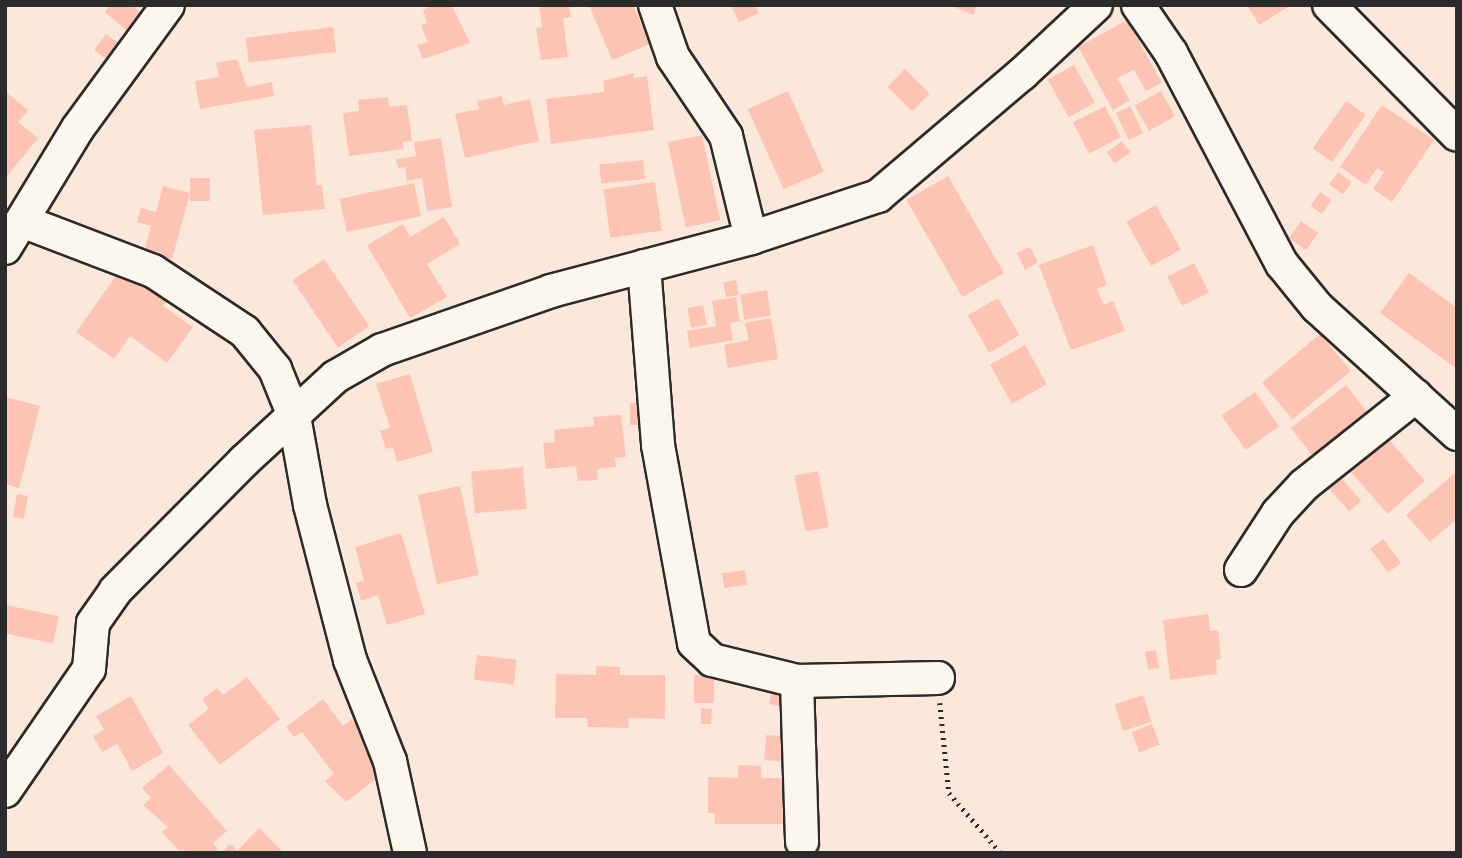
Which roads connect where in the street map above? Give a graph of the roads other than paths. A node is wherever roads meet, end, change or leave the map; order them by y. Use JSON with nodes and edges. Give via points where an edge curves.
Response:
{"nodes":[{"id":1,"x":168,"y":5,"type":"edge"},
{"id":2,"x":655,"y":5,"type":"edge"},
{"id":3,"x":1096,"y":5,"type":"edge"},
{"id":4,"x":1138,"y":5,"type":"edge"},
{"id":5,"x":1329,"y":5,"type":"edge"},
{"id":6,"x":1457,"y":135,"type":"edge"},
{"id":7,"x":22,"y":220,"type":"junction"},
{"id":8,"x":751,"y":238,"type":"junction"},
{"id":9,"x":5,"y":248,"type":"edge"},
{"id":10,"x":644,"y":266,"type":"junction"},
{"id":11,"x":1416,"y":396,"type":"junction"},
{"id":12,"x":294,"y":416,"type":"junction"},
{"id":13,"x":1457,"y":434,"type":"edge"},
{"id":14,"x":1241,"y":570,"type":"dead end"},
{"id":15,"x":938,"y":678,"type":"road end"},
{"id":16,"x":797,"y":681,"type":"junction"},
{"id":17,"x":5,"y":791,"type":"edge"},
{"id":18,"x":802,"y":842,"type":"dead end"},
{"id":19,"x":410,"y":853,"type":"edge"}],
"edges":[{"from":1,"to":7,"type":"street","via":[[78,128]]},
{"from":2,"to":8,"type":"street","via":[[673,57],[726,136]]},
{"from":3,"to":8,"type":"street","via":[[1022,75],[878,196]]},
{"from":4,"to":11,"type":"street","via":[[1184,77],[1282,264],[1317,307]]},
{"from":5,"to":6,"type":"street"},
{"from":7,"to":9,"type":"street"},
{"from":7,"to":12,"type":"street","via":[[153,271],[245,332],[275,369]]},
{"from":8,"to":10,"type":"street"},
{"from":10,"to":12,"type":"street","via":[[551,291],[382,350],[335,377]]},
{"from":10,"to":16,"type":"street","via":[[658,445],[694,643],[712,660]]},
{"from":11,"to":13,"type":"street"},
{"from":11,"to":14,"type":"street","via":[[1304,485],[1278,513]]},
{"from":12,"to":17,"type":"street","via":[[115,591],[93,623],[89,669]]},
{"from":12,"to":19,"type":"street","via":[[310,505],[350,660],[390,761]]},
{"from":15,"to":16,"type":"street"},
{"from":16,"to":18,"type":"street"}]}
